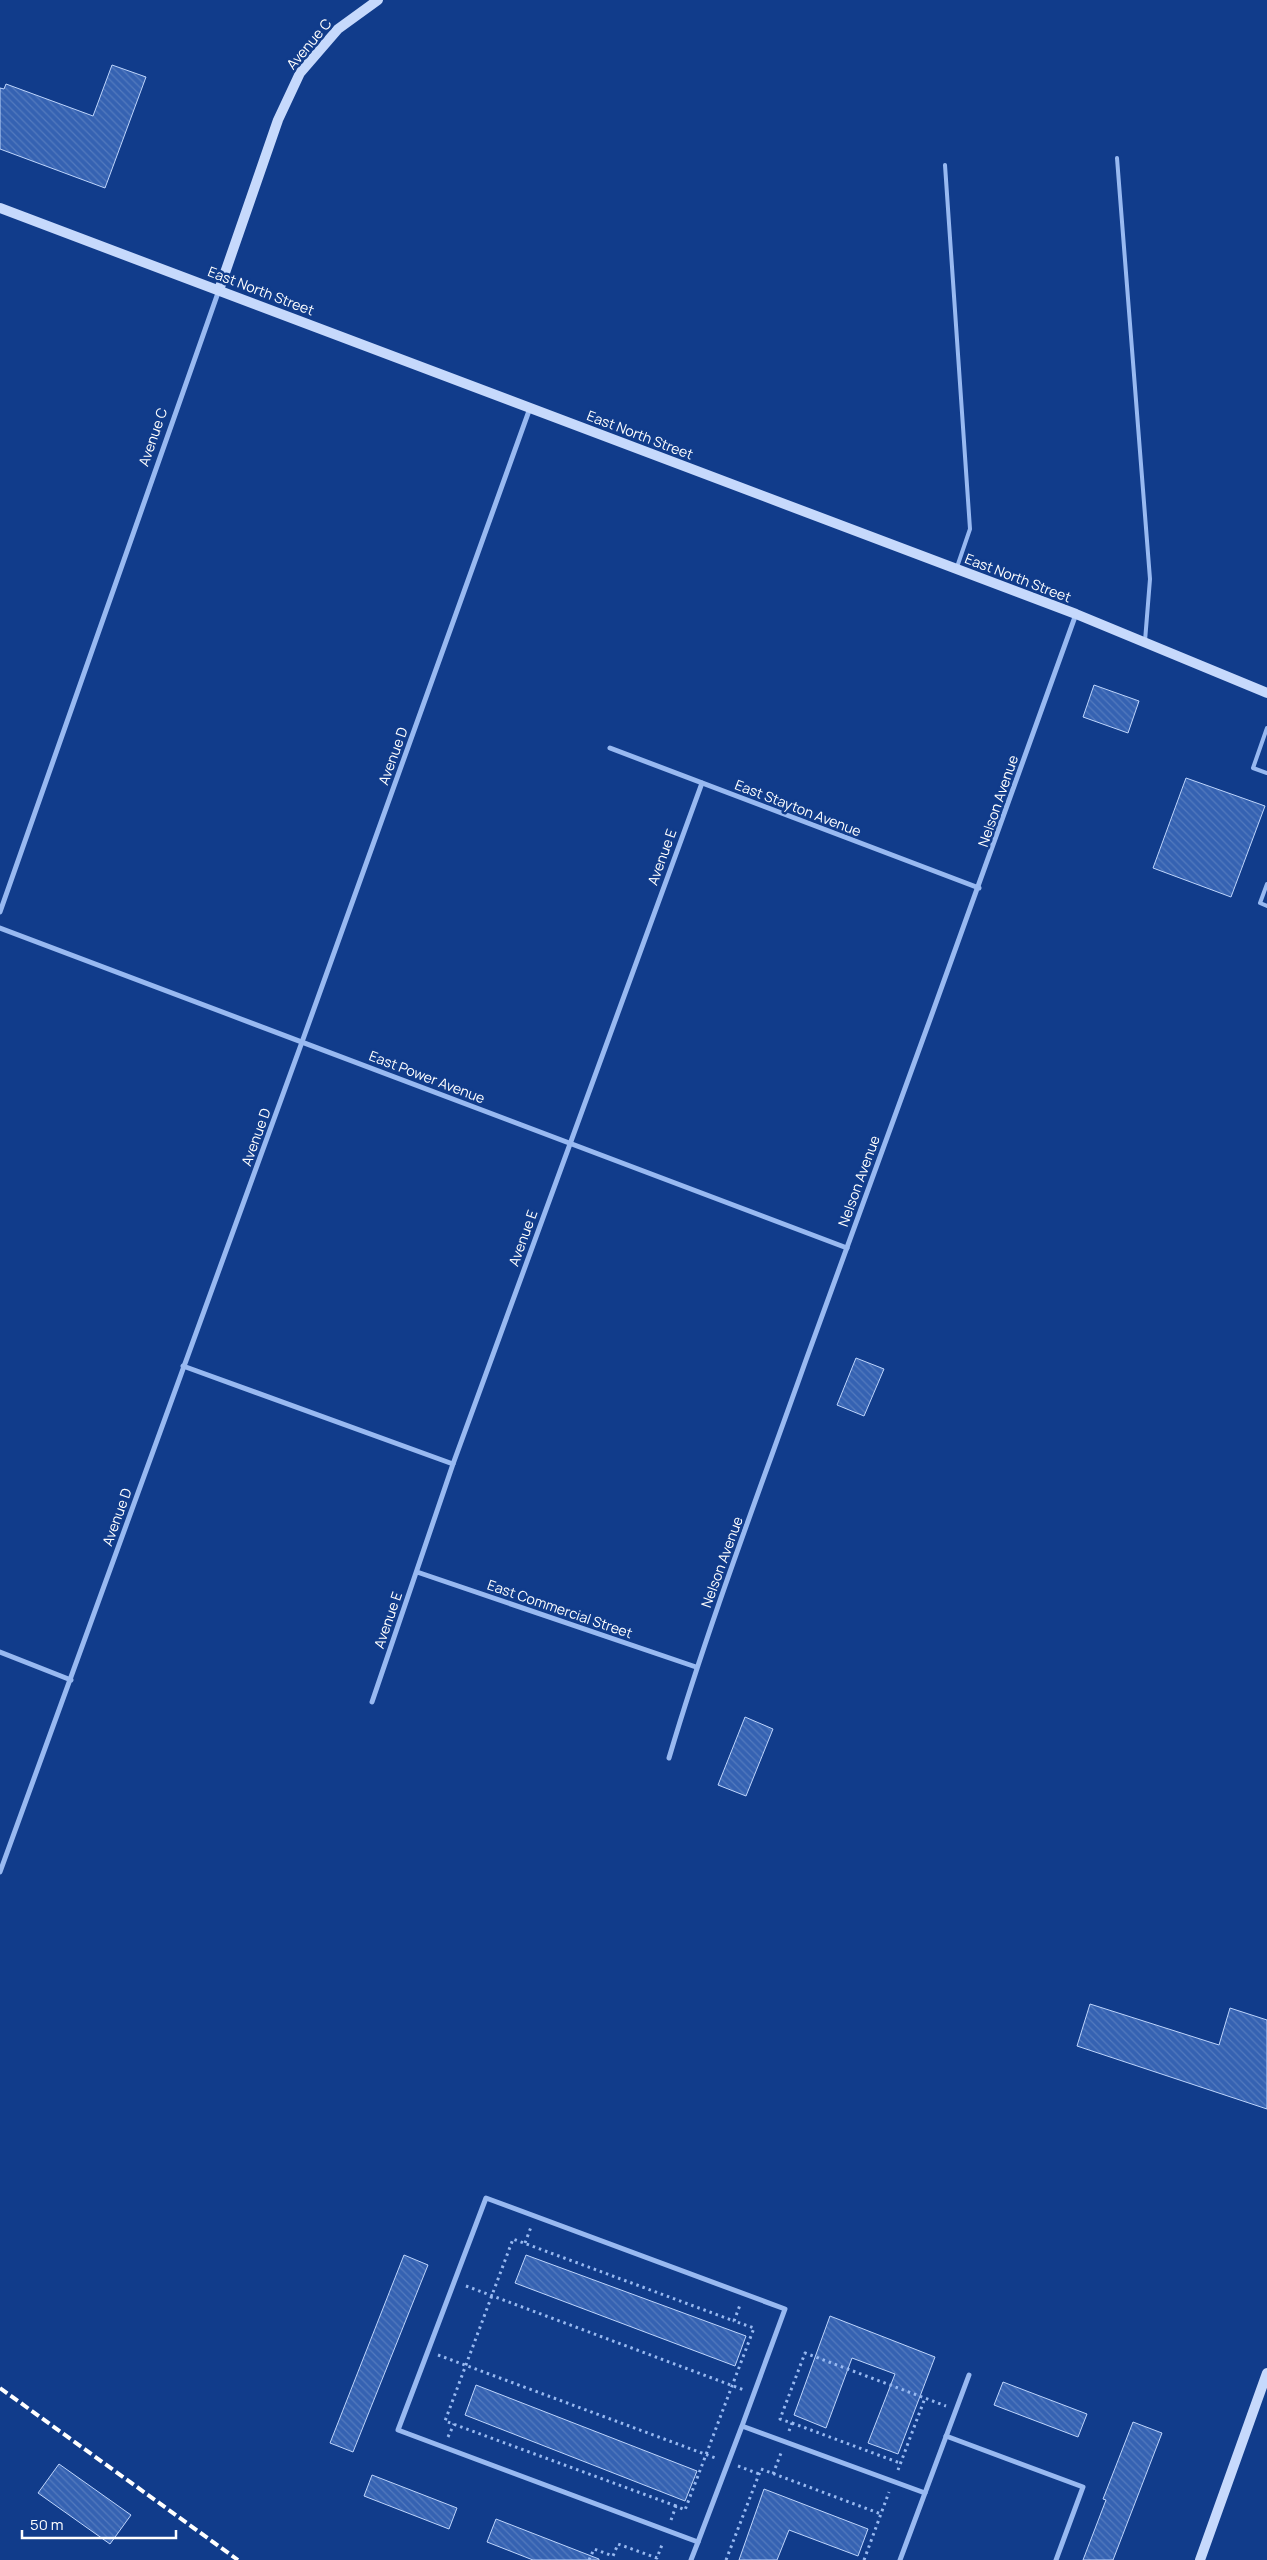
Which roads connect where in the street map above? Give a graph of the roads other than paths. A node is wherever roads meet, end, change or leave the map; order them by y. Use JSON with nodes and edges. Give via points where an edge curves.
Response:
{"nodes":[{"id":1,"x":378,"y":0,"type":"edge"},
{"id":2,"x":1117,"y":158,"type":"dead end"},
{"id":3,"x":946,"y":165,"type":"dead end"},
{"id":4,"x":0,"y":208,"type":"edge"},
{"id":5,"x":219,"y":290,"type":"junction"},
{"id":6,"x":530,"y":408,"type":"junction"},
{"id":7,"x":956,"y":569,"type":"junction"},
{"id":8,"x":1076,"y":614,"type":"junction"},
{"id":9,"x":1144,"y":644,"type":"junction"},
{"id":10,"x":1267,"y":693,"type":"edge"},
{"id":11,"x":1267,"y":728,"type":"edge"},
{"id":12,"x":610,"y":748,"type":"dead end"},
{"id":13,"x":1267,"y":773,"type":"edge"},
{"id":14,"x":702,"y":783,"type":"junction"},
{"id":15,"x":1267,"y":884,"type":"edge"},
{"id":16,"x":980,"y":888,"type":"junction"},
{"id":17,"x":1267,"y":906,"type":"edge"},
{"id":18,"x":0,"y":912,"type":"edge"},
{"id":19,"x":0,"y":928,"type":"edge"},
{"id":20,"x":302,"y":1042,"type":"junction"},
{"id":21,"x":569,"y":1142,"type":"junction"},
{"id":22,"x":846,"y":1248,"type":"junction"},
{"id":23,"x":183,"y":1366,"type":"junction"},
{"id":24,"x":452,"y":1464,"type":"junction"},
{"id":25,"x":417,"y":1572,"type":"junction"},
{"id":26,"x":0,"y":1652,"type":"edge"},
{"id":27,"x":696,"y":1667,"type":"junction"},
{"id":28,"x":71,"y":1680,"type":"junction"},
{"id":29,"x":372,"y":1702,"type":"dead end"},
{"id":30,"x":669,"y":1758,"type":"dead end"},
{"id":31,"x":0,"y":1872,"type":"edge"},
{"id":32,"x":1267,"y":2373,"type":"edge"},
{"id":33,"x":969,"y":2375,"type":"dead end"},
{"id":34,"x":742,"y":2426,"type":"junction"},
{"id":35,"x":946,"y":2436,"type":"junction"},
{"id":36,"x":925,"y":2494,"type":"junction"},
{"id":37,"x":698,"y":2542,"type":"junction"},
{"id":38,"x":691,"y":2560,"type":"edge"},
{"id":39,"x":900,"y":2560,"type":"edge"},
{"id":40,"x":1056,"y":2560,"type":"edge"},
{"id":41,"x":1200,"y":2560,"type":"edge"}],
"edges":[{"from":1,"to":5,"type":"street","name":"Avenue C","via":[[338,29],[300,73],[278,120]]},
{"from":2,"to":9,"type":"lane","via":[[1150,579]]},
{"from":3,"to":7,"type":"lane","via":[[970,529]]},
{"from":4,"to":5,"type":"street","name":"East North Street"},
{"from":5,"to":6,"type":"street","name":"East North Street"},
{"from":5,"to":18,"type":"street","name":"Avenue C"},
{"from":6,"to":7,"type":"street","name":"East North Street"},
{"from":6,"to":20,"type":"street","name":"Avenue D"},
{"from":7,"to":8,"type":"street","name":"East North Street"},
{"from":8,"to":9,"type":"street","name":"East North Street"},
{"from":8,"to":16,"type":"street","name":"Nelson Avenue"},
{"from":9,"to":10,"type":"street","name":"East North Street"},
{"from":11,"to":13,"type":"lane","via":[[1253,768]]},
{"from":12,"to":14,"type":"street","name":"East Stayton Avenue"},
{"from":14,"to":16,"type":"street","name":"East Stayton Avenue"},
{"from":14,"to":21,"type":"street","name":"Avenue E"},
{"from":15,"to":17,"type":"lane","via":[[1260,903]]},
{"from":16,"to":22,"type":"street","name":"Nelson Avenue"},
{"from":19,"to":20,"type":"street","name":"East Power Avenue"},
{"from":20,"to":21,"type":"street","name":"East Power Avenue"},
{"from":20,"to":23,"type":"street","name":"Avenue D"},
{"from":21,"to":22,"type":"street","name":"East Power Avenue"},
{"from":21,"to":24,"type":"street","name":"Avenue E"},
{"from":22,"to":27,"type":"street","name":"Nelson Avenue"},
{"from":23,"to":24,"type":"street"},
{"from":23,"to":28,"type":"street","name":"Avenue D"},
{"from":24,"to":25,"type":"street","name":"Avenue E"},
{"from":25,"to":27,"type":"street","name":"East Commercial Street"},
{"from":25,"to":29,"type":"street","name":"Avenue E"},
{"from":26,"to":28,"type":"street"},
{"from":27,"to":30,"type":"street","name":"Nelson Avenue"},
{"from":28,"to":31,"type":"street","name":"Avenue D"},
{"from":32,"to":41,"type":"street"},
{"from":33,"to":35,"type":"street"},
{"from":34,"to":36,"type":"street"},
{"from":34,"to":37,"type":"street"},
{"from":34,"to":37,"type":"street","via":[[786,2309],[486,2198],[398,2430]]},
{"from":35,"to":36,"type":"street"},
{"from":35,"to":40,"type":"street","via":[[1083,2487]]},
{"from":36,"to":39,"type":"street"},
{"from":37,"to":38,"type":"street"}]}
